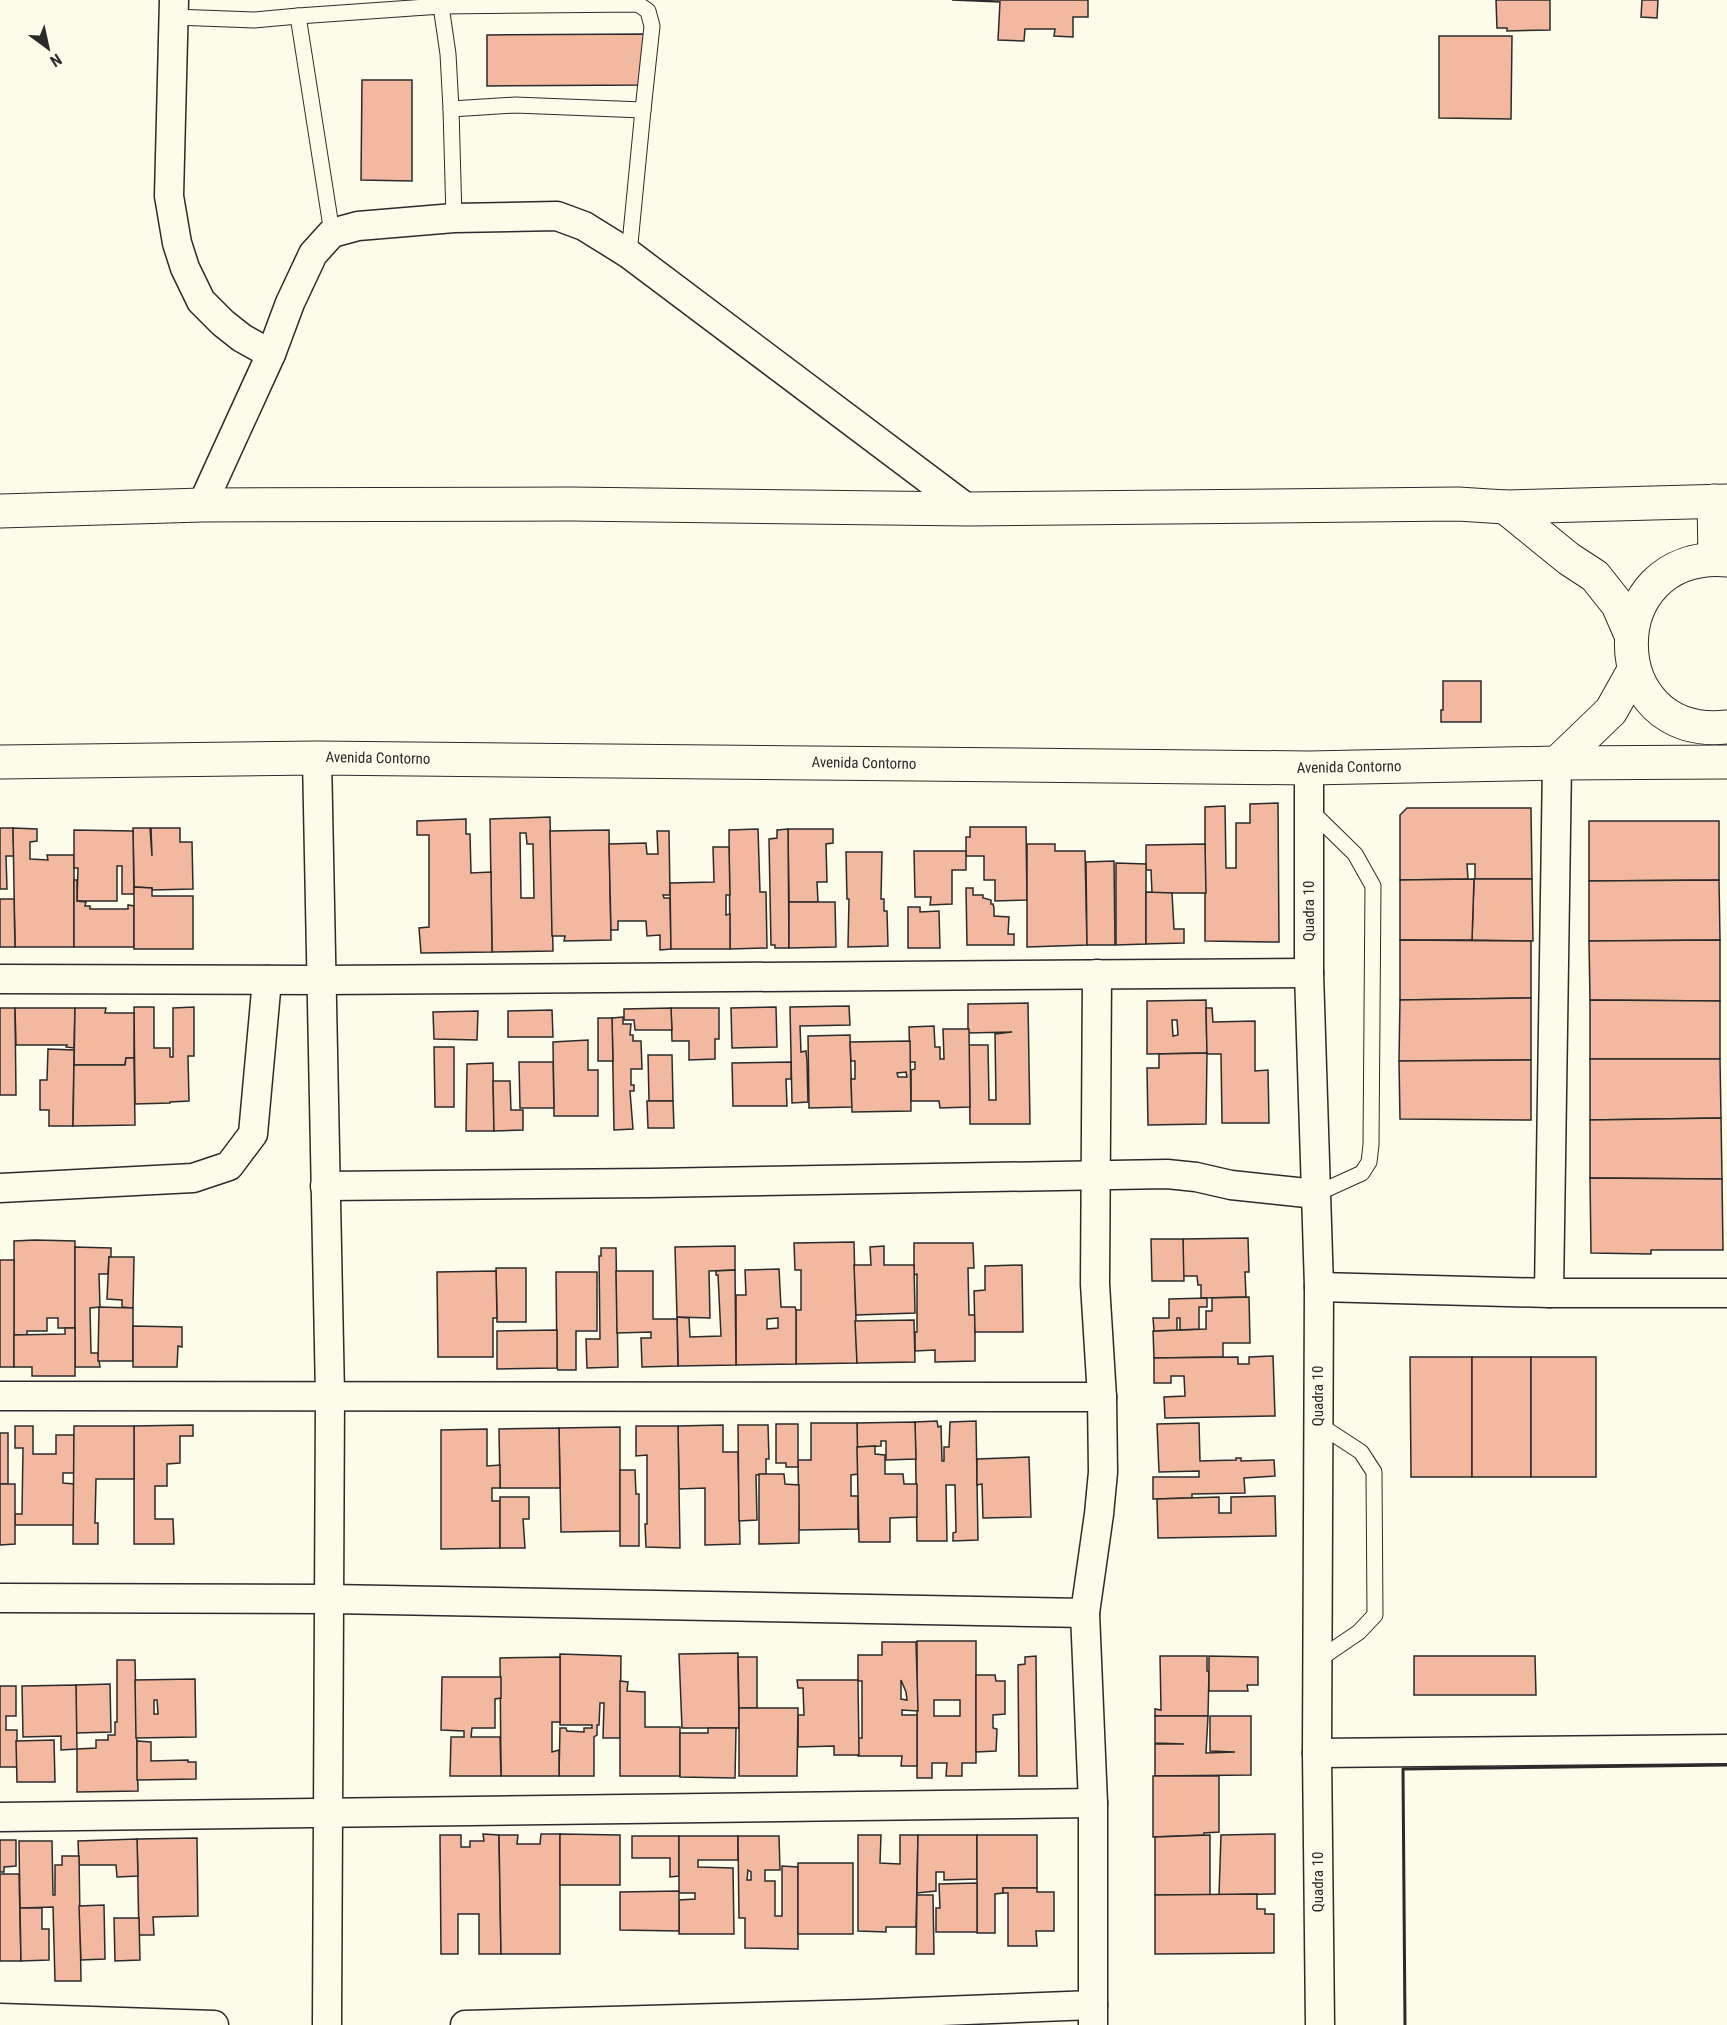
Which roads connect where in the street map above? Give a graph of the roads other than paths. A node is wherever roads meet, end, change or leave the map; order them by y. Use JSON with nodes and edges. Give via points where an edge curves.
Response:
{"nodes":[{"id":1,"x":441,"y":6,"type":"junction"},
{"id":2,"x":174,"y":9,"type":"edge"},
{"id":3,"x":298,"y":16,"type":"junction"},
{"id":4,"x":451,"y":109,"type":"junction"},
{"id":5,"x":643,"y":110,"type":"junction"},
{"id":6,"x":454,"y":218,"type":"junction"},
{"id":7,"x":333,"y":232,"type":"junction"},
{"id":8,"x":629,"y":254,"type":"junction"},
{"id":9,"x":271,"y":354,"type":"junction"},
{"id":10,"x":1720,"y":501,"type":"edge"},
{"id":11,"x":202,"y":505,"type":"junction"},
{"id":12,"x":1505,"y":507,"type":"junction"},
{"id":13,"x":968,"y":509,"type":"junction"},
{"id":14,"x":33,"y":510,"type":"junction"},
{"id":15,"x":0,"y":511,"type":"edge"},
{"id":16,"x":0,"y":522,"type":"edge"},
{"id":17,"x":1721,"y":560,"type":"edge"},
{"id":18,"x":1631,"y":635,"type":"junction"},
{"id":19,"x":1634,"y":670,"type":"junction"},
{"id":20,"x":1721,"y":728,"type":"edge"},
{"id":21,"x":0,"y":749,"type":"edge"},
{"id":22,"x":317,"y":758,"type":"junction"},
{"id":23,"x":0,"y":762,"type":"edge"},
{"id":24,"x":1719,"y":762,"type":"edge"},
{"id":25,"x":32,"y":763,"type":"junction"},
{"id":26,"x":1557,"y":763,"type":"junction"},
{"id":27,"x":1309,"y":768,"type":"junction"},
{"id":28,"x":1309,"y":809,"type":"junction"},
{"id":29,"x":1309,"y":973,"type":"junction"},
{"id":30,"x":1097,"y":974,"type":"junction"},
{"id":31,"x":0,"y":980,"type":"edge"},
{"id":32,"x":267,"y":980,"type":"junction"},
{"id":33,"x":321,"y":980,"type":"junction"},
{"id":34,"x":1096,"y":1176,"type":"junction"},
{"id":35,"x":325,"y":1186,"type":"junction"},
{"id":36,"x":0,"y":1188,"type":"edge"},
{"id":37,"x":1316,"y":1194,"type":"junction"},
{"id":38,"x":1319,"y":1287,"type":"junction"},
{"id":39,"x":1549,"y":1293,"type":"junction"},
{"id":40,"x":1727,"y":1293,"type":"edge"},
{"id":41,"x":330,"y":1395,"type":"junction"},
{"id":42,"x":0,"y":1396,"type":"edge"},
{"id":43,"x":1102,"y":1397,"type":"junction"},
{"id":44,"x":1318,"y":1424,"type":"junction"},
{"id":45,"x":0,"y":1598,"type":"edge"},
{"id":46,"x":330,"y":1599,"type":"junction"},
{"id":47,"x":1085,"y":1613,"type":"junction"},
{"id":48,"x":1317,"y":1660,"type":"junction"},
{"id":49,"x":1727,"y":1749,"type":"edge"},
{"id":50,"x":1317,"y":1753,"type":"junction"},
{"id":51,"x":1093,"y":1803,"type":"junction"},
{"id":52,"x":329,"y":1813,"type":"junction"},
{"id":53,"x":0,"y":1816,"type":"edge"},
{"id":54,"x":1093,"y":2015,"type":"edge"},
{"id":55,"x":0,"y":2018,"type":"edge"},
{"id":56,"x":214,"y":2025,"type":"edge"},
{"id":57,"x":327,"y":2025,"type":"edge"},
{"id":58,"x":465,"y":2025,"type":"edge"},
{"id":59,"x":1320,"y":2025,"type":"edge"}],
"edges":[{"from":1,"to":3,"type":"lane"},
{"from":1,"to":4,"type":"lane"},
{"from":1,"to":5,"type":"lane","via":[[638,4],[648,11],[652,26]]},
{"from":2,"to":3,"type":"lane","via":[[254,20]]},
{"from":2,"to":9,"type":"street","via":[[169,196],[177,243],[201,301],[243,338]]},
{"from":3,"to":7,"type":"lane"},
{"from":4,"to":5,"type":"lane","via":[[515,105]]},
{"from":4,"to":6,"type":"lane"},
{"from":5,"to":8,"type":"lane"},
{"from":6,"to":7,"type":"street","via":[[358,226]]},
{"from":6,"to":8,"type":"street","via":[[557,216],[584,226]]},
{"from":7,"to":9,"type":"street","via":[[314,254]]},
{"from":8,"to":13,"type":"street"},
{"from":9,"to":11,"type":"street"},
{"from":10,"to":12,"type":"main road"},
{"from":10,"to":17,"type":"main road"},
{"from":11,"to":13,"type":"main road"},
{"from":11,"to":14,"type":"main road"},
{"from":12,"to":13,"type":"main road","via":[[1458,504]]},
{"from":12,"to":18,"type":"main road","via":[[1595,576],[1618,605]]},
{"from":14,"to":15,"type":"main road"},
{"from":14,"to":16,"type":"main road"},
{"from":17,"to":18,"type":"main road","via":[[1698,561],[1666,575],[1642,601]]},
{"from":18,"to":19,"type":"main road"},
{"from":19,"to":20,"type":"main road","via":[[1641,686],[1664,712],[1697,726]]},
{"from":19,"to":26,"type":"main road","via":[[1611,711]]},
{"from":20,"to":24,"type":"main road"},
{"from":21,"to":25,"type":"main road"},
{"from":22,"to":25,"type":"main road","name":"Avenida Contorno"},
{"from":22,"to":27,"type":"main road","name":"Avenida Contorno"},
{"from":22,"to":33,"type":"street"},
{"from":23,"to":25,"type":"main road","name":"Avenida Contorno"},
{"from":24,"to":26,"type":"main road","name":"Avenida Contorno"},
{"from":26,"to":27,"type":"main road","name":"Avenida Contorno"},
{"from":26,"to":39,"type":"street"},
{"from":27,"to":28,"type":"street","name":"Quadra 10"},
{"from":28,"to":29,"type":"street","name":"Quadra 10"},
{"from":28,"to":37,"type":"lane","via":[[1355,854],[1373,886],[1369,1162],[1362,1173]]},
{"from":29,"to":30,"type":"street"},
{"from":29,"to":37,"type":"street","name":"Quadra 10"},
{"from":30,"to":33,"type":"street"},
{"from":30,"to":34,"type":"street"},
{"from":31,"to":32,"type":"street"},
{"from":32,"to":33,"type":"street"},
{"from":32,"to":36,"type":"street","via":[[253,1134],[229,1166],[194,1178]]},
{"from":33,"to":35,"type":"street"},
{"from":34,"to":35,"type":"street"},
{"from":34,"to":37,"type":"street","via":[[1167,1174]]},
{"from":34,"to":43,"type":"street","via":[[1095,1284]]},
{"from":35,"to":41,"type":"street"},
{"from":37,"to":38,"type":"street","name":"Quadra 10"},
{"from":38,"to":39,"type":"street"},
{"from":38,"to":44,"type":"street","name":"Quadra 10"},
{"from":39,"to":40,"type":"street"},
{"from":41,"to":42,"type":"street"},
{"from":41,"to":43,"type":"street"},
{"from":41,"to":46,"type":"street"},
{"from":43,"to":47,"type":"street","via":[[1103,1472]]},
{"from":44,"to":48,"type":"street","name":"Quadra 10"},
{"from":44,"to":48,"type":"lane","via":[[1361,1452],[1374,1472],[1375,1615],[1359,1632]]},
{"from":45,"to":46,"type":"street"},
{"from":46,"to":47,"type":"street"},
{"from":46,"to":52,"type":"street"},
{"from":47,"to":51,"type":"street"},
{"from":48,"to":50,"type":"street","name":"Quadra 10"},
{"from":49,"to":50,"type":"street"},
{"from":50,"to":59,"type":"street","name":"Quadra 10"},
{"from":51,"to":52,"type":"street"},
{"from":51,"to":54,"type":"street"},
{"from":52,"to":53,"type":"street"},
{"from":52,"to":57,"type":"street"},
{"from":54,"to":58,"type":"street","via":[[866,2014]]},
{"from":55,"to":56,"type":"street"}]}
